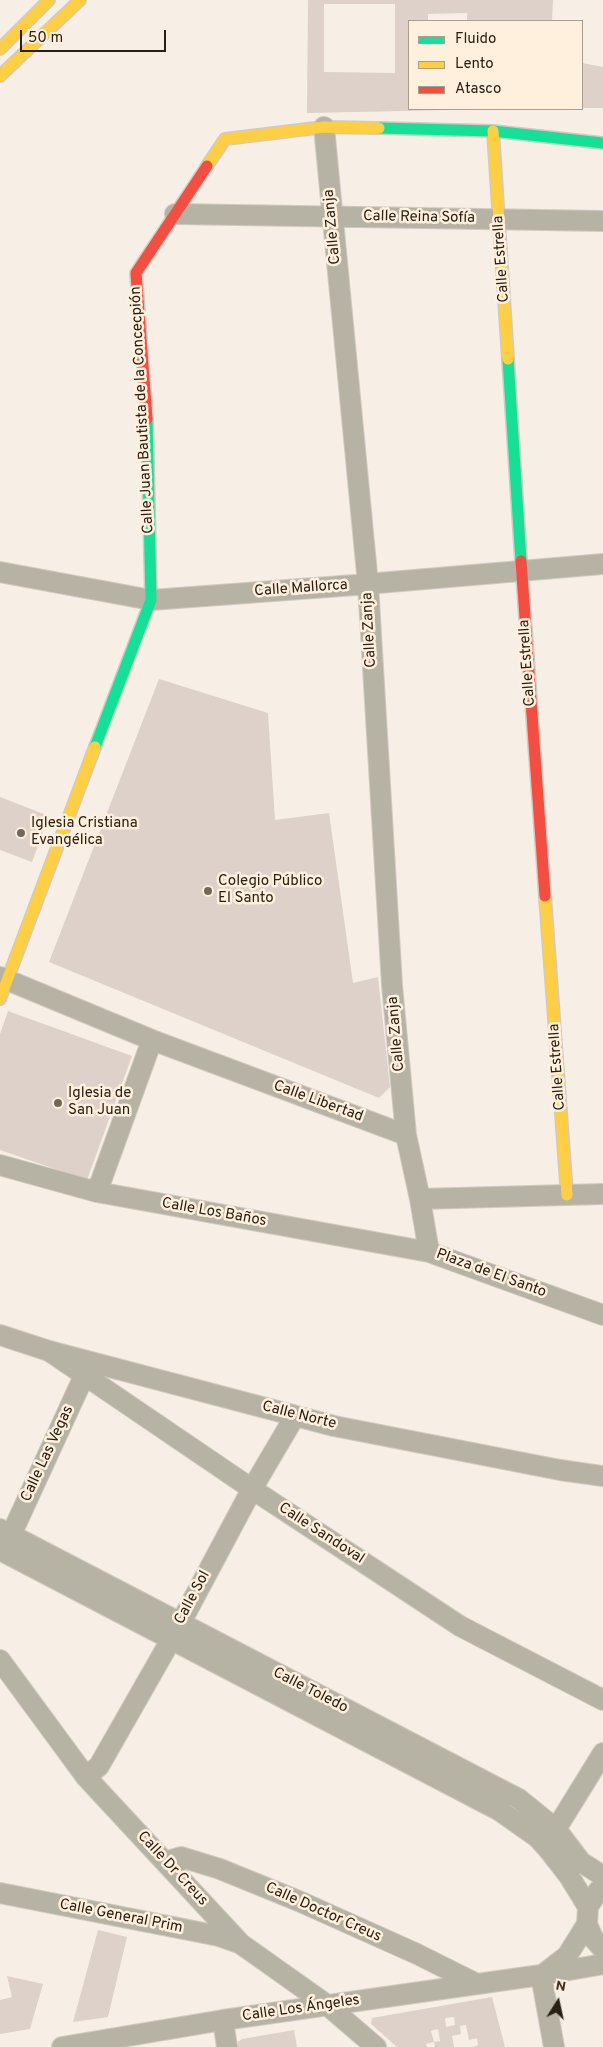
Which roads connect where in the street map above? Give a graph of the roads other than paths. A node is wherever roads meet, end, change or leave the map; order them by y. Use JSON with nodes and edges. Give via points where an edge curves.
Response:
{"nodes":[{"id":1,"x":50,"y":0,"type":"edge"},
{"id":2,"x":80,"y":0,"type":"edge"},
{"id":3,"x":0,"y":49,"type":"edge"},
{"id":4,"x":0,"y":76,"type":"edge"},
{"id":5,"x":324,"y":127,"type":"junction"},
{"id":6,"x":493,"y":131,"type":"junction"},
{"id":7,"x":603,"y":143,"type":"edge"},
{"id":8,"x":176,"y":214,"type":"junction"},
{"id":9,"x":332,"y":216,"type":"junction"},
{"id":10,"x":499,"y":219,"type":"junction"},
{"id":11,"x":603,"y":221,"type":"edge"},
{"id":12,"x":603,"y":564,"type":"edge"},
{"id":13,"x":522,"y":571,"type":"junction"},
{"id":14,"x":0,"y":572,"type":"edge"},
{"id":15,"x":368,"y":584,"type":"junction"},
{"id":16,"x":151,"y":600,"type":"junction"},
{"id":17,"x":3,"y":978,"type":"edge"},
{"id":18,"x":0,"y":998,"type":"edge"},
{"id":19,"x":152,"y":1040,"type":"junction"},
{"id":20,"x":406,"y":1135,"type":"junction"},
{"id":21,"x":0,"y":1165,"type":"edge"},
{"id":22,"x":97,"y":1192,"type":"junction"},
{"id":23,"x":603,"y":1194,"type":"edge"},
{"id":24,"x":567,"y":1195,"type":"junction"},
{"id":25,"x":420,"y":1199,"type":"junction"},
{"id":26,"x":429,"y":1252,"type":"junction"},
{"id":27,"x":603,"y":1315,"type":"edge"},
{"id":28,"x":0,"y":1335,"type":"edge"},
{"id":29,"x":49,"y":1351,"type":"junction"},
{"id":30,"x":85,"y":1374,"type":"junction"},
{"id":31,"x":295,"y":1416,"type":"junction"},
{"id":32,"x":603,"y":1476,"type":"edge"},
{"id":33,"x":252,"y":1489,"type":"junction"},
{"id":34,"x":4,"y":1538,"type":"edge"},
{"id":35,"x":175,"y":1632,"type":"junction"},
{"id":36,"x":0,"y":1660,"type":"edge"},
{"id":37,"x":603,"y":1700,"type":"edge"},
{"id":38,"x":603,"y":1753,"type":"edge"},
{"id":39,"x":86,"y":1777,"type":"junction"},
{"id":40,"x":556,"y":1829,"type":"junction"},
{"id":41,"x":165,"y":1862,"type":"junction"},
{"id":42,"x":603,"y":1876,"type":"edge"},
{"id":43,"x":603,"y":1888,"type":"edge"},
{"id":44,"x":0,"y":1893,"type":"edge"},
{"id":45,"x":587,"y":1916,"type":"junction"},
{"id":46,"x":241,"y":1944,"type":"junction"},
{"id":47,"x":603,"y":1949,"type":"edge"},
{"id":48,"x":603,"y":1964,"type":"edge"},
{"id":49,"x":541,"y":1976,"type":"junction"},
{"id":50,"x":476,"y":1984,"type":"junction"},
{"id":51,"x":327,"y":2005,"type":"junction"},
{"id":52,"x":223,"y":2020,"type":"junction"},
{"id":53,"x":159,"y":2030,"type":"junction"},
{"id":54,"x":62,"y":2047,"type":"edge"},
{"id":55,"x":143,"y":2047,"type":"edge"},
{"id":56,"x":227,"y":2047,"type":"edge"},
{"id":57,"x":376,"y":2047,"type":"edge"},
{"id":58,"x":554,"y":2047,"type":"edge"}],
"edges":[{"from":1,"to":3,"type":"street"},
{"from":2,"to":4,"type":"street"},
{"from":5,"to":6,"type":"street","name":"Calle Juan Bautista de la Concecpión"},
{"from":5,"to":8,"type":"street","name":"Calle Juan Bautista de la Concecpión","via":[[225,140]]},
{"from":5,"to":9,"type":"street","name":"Calle Zanja"},
{"from":6,"to":7,"type":"street","name":"Calle Juan Bautista de la Concecpión"},
{"from":6,"to":10,"type":"street","name":"Calle Estrella"},
{"from":8,"to":9,"type":"street","name":"Calle Reina Sofía"},
{"from":8,"to":16,"type":"street","name":"Calle Juan Bautista de la Concecpión","via":[[136,273],[148,439]]},
{"from":9,"to":10,"type":"street","name":"Calle Reina Sofía"},
{"from":9,"to":15,"type":"street","name":"Calle Zanja"},
{"from":10,"to":11,"type":"street","name":"Calle Reina Sofía"},
{"from":10,"to":13,"type":"street","name":"Calle Estrella"},
{"from":12,"to":13,"type":"street","name":"Calle Mallorca"},
{"from":13,"to":15,"type":"street","name":"Calle Mallorca"},
{"from":13,"to":24,"type":"street","name":"Calle Estrella"},
{"from":14,"to":16,"type":"street","name":"Calle Mallorca"},
{"from":15,"to":16,"type":"street","name":"Calle Mallorca"},
{"from":15,"to":20,"type":"street","name":"Calle Zanja","via":[[392,985]]},
{"from":16,"to":17,"type":"street","name":"Calle Juan Bautista de la Concecpión"},
{"from":17,"to":18,"type":"street","name":"Calle Juan Bautista de la Concecpión"},
{"from":17,"to":19,"type":"street","name":"Calle Libertad"},
{"from":19,"to":20,"type":"street","name":"Calle Libertad"},
{"from":19,"to":22,"type":"street"},
{"from":20,"to":25,"type":"street"},
{"from":21,"to":22,"type":"street","name":"Calle Los Baños"},
{"from":22,"to":26,"type":"street","name":"Calle Los Baños"},
{"from":23,"to":24,"type":"street"},
{"from":24,"to":25,"type":"street"},
{"from":25,"to":26,"type":"street","name":"Plaza de El Santo"},
{"from":26,"to":27,"type":"street","name":"Plaza de El Santo"},
{"from":28,"to":29,"type":"street","name":"Calle Norte"},
{"from":29,"to":30,"type":"street","name":"Calle Sandoval"},
{"from":29,"to":31,"type":"street","name":"Calle Norte"},
{"from":30,"to":33,"type":"street","name":"Calle Sandoval"},
{"from":30,"to":34,"type":"street","name":"Calle Las Vegas"},
{"from":31,"to":32,"type":"street","name":"Calle Norte"},
{"from":31,"to":33,"type":"street","name":"Calle Sol"},
{"from":33,"to":35,"type":"street","name":"Calle Sol"},
{"from":33,"to":37,"type":"street","name":"Calle Sandoval","via":[[460,1626]]},
{"from":34,"to":35,"type":"street","name":"Calle Toledo"},
{"from":35,"to":39,"type":"street","name":"Calle Sol","via":[[99,1766]]},
{"from":35,"to":40,"type":"street","name":"Calle Toledo","via":[[519,1799]]},
{"from":35,"to":45,"type":"street","name":"Calle Toledo","via":[[500,1811],[548,1849],[569,1876]]},
{"from":36,"to":39,"type":"street","name":"Calle Dr Creus"},
{"from":38,"to":40,"type":"street"},
{"from":39,"to":41,"type":"street","name":"Calle Dr Creus"},
{"from":40,"to":42,"type":"street","name":"Calle Toledo","via":[[581,1862]]},
{"from":41,"to":46,"type":"street","name":"Calle Dr Creus"},
{"from":41,"to":50,"type":"street","name":"Calle Doctor Creus","via":[[181,1857],[220,1869],[408,1950]]},
{"from":43,"to":45,"type":"street","via":[[598,1891]]},
{"from":44,"to":46,"type":"street","name":"Calle General Prim","via":[[220,1936]]},
{"from":45,"to":47,"type":"street","name":"Calle Toledo","via":[[593,1938]]},
{"from":45,"to":49,"type":"street","via":[[566,1956]]},
{"from":46,"to":51,"type":"street","name":"Calle Dr Creus"},
{"from":48,"to":49,"type":"street","name":"Calle Los Ángeles"},
{"from":49,"to":50,"type":"street","name":"Calle Los Ángeles"},
{"from":49,"to":58,"type":"street"},
{"from":50,"to":51,"type":"street","name":"Calle Los Ángeles"},
{"from":51,"to":52,"type":"street","name":"Calle Los Ángeles"},
{"from":51,"to":57,"type":"street","name":"Calle Dr Creus"},
{"from":52,"to":53,"type":"street","name":"Calle Los Ángeles"},
{"from":52,"to":56,"type":"street"},
{"from":53,"to":54,"type":"street","name":"Calle Los Ángeles"},
{"from":53,"to":55,"type":"street"}]}
